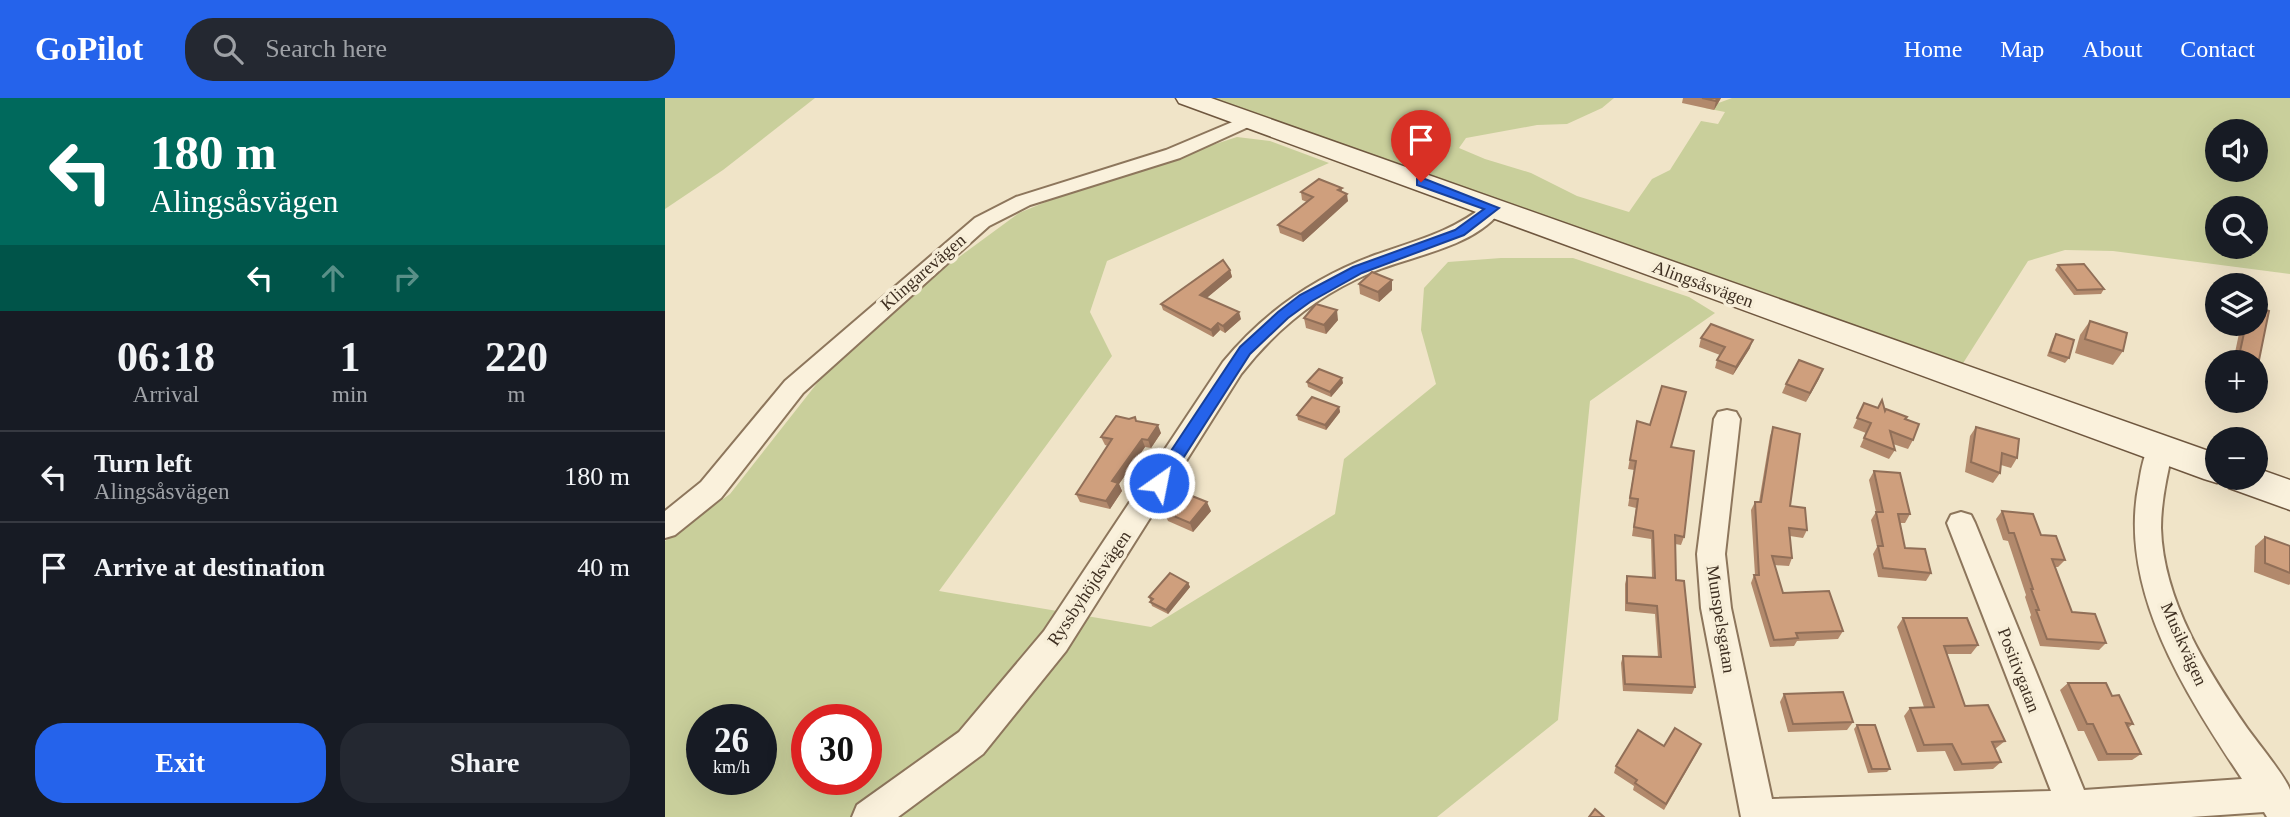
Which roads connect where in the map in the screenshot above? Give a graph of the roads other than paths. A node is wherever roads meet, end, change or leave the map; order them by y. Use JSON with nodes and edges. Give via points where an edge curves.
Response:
{"nodes":[{"id":1,"x":1188,"y":98,"type":"edge"},
{"id":2,"x":1249,"y":120,"type":"junction"},
{"id":3,"x":1493,"y":208,"type":"junction"},
{"id":4,"x":1727,"y":419,"type":"dead end"},
{"id":5,"x":2160,"y":449,"type":"junction"},
{"id":6,"x":2205,"y":465,"type":"edge"},
{"id":7,"x":2268,"y":487,"type":"edge"},
{"id":8,"x":2290,"y":495,"type":"edge"},
{"id":9,"x":1961,"y":523,"type":"dead end"},
{"id":10,"x":665,"y":527,"type":"edge"},
{"id":11,"x":2280,"y":805,"type":"edge"},
{"id":12,"x":2075,"y":813,"type":"edge"},
{"id":13,"x":869,"y":817,"type":"edge"},
{"id":14,"x":1759,"y":817,"type":"edge"}],
"edges":[{"from":1,"to":2,"type":"main road","name":"Alingsåsvägen"},
{"from":2,"to":3,"type":"main road","name":"Alingsåsvägen"},
{"from":2,"to":10,"type":"street","name":"Klingarevägen","via":[[1173,154],[1023,201],[982,222],[794,387],[711,490]]},
{"from":3,"to":5,"type":"main road","name":"Alingsåsvägen"},
{"from":3,"to":13,"type":"street","name":"Ryssbyhöjdsvägen","via":[[1459,233],[1334,282],[1256,338],[1055,641],[971,743]]},
{"from":4,"to":14,"type":"street","name":"Munspelsgatan","via":[[1711,554],[1716,608]]},
{"from":5,"to":6,"type":"main road","name":"Alingsåsvägen"},
{"from":5,"to":11,"type":"street","name":"Musikvägen","via":[[2148,520],[2149,554],[2164,600],[2194,674]]},
{"from":7,"to":8,"type":"main road"},
{"from":9,"to":12,"type":"street","name":"Positivgatan"},
{"from":11,"to":12,"type":"street"},
{"from":12,"to":14,"type":"street"}]}
